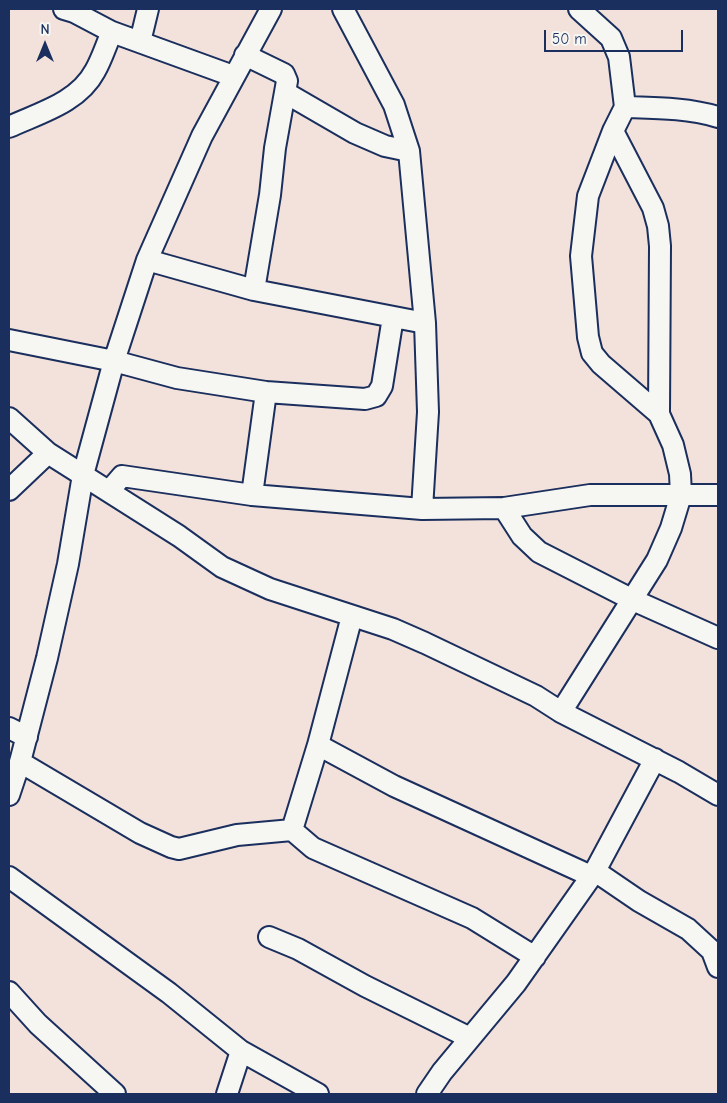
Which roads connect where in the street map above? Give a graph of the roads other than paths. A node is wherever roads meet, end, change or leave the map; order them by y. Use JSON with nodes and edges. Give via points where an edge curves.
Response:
{"nodes":[{"id":1,"x":148,"y":9,"type":"edge"},
{"id":2,"x":271,"y":9,"type":"edge"},
{"id":3,"x":343,"y":9,"type":"edge"},
{"id":4,"x":579,"y":9,"type":"edge"},
{"id":5,"x":70,"y":10,"type":"edge"},
{"id":6,"x":112,"y":32,"type":"junction"},
{"id":7,"x":140,"y":42,"type":"junction"},
{"id":8,"x":245,"y":55,"type":"junction"},
{"id":9,"x":234,"y":76,"type":"junction"},
{"id":10,"x":286,"y":92,"type":"junction"},
{"id":11,"x":626,"y":107,"type":"junction"},
{"id":12,"x":718,"y":117,"type":"edge"},
{"id":13,"x":9,"y":127,"type":"edge"},
{"id":14,"x":613,"y":131,"type":"junction"},
{"id":15,"x":408,"y":151,"type":"junction"},
{"id":16,"x":147,"y":260,"type":"junction"},
{"id":17,"x":254,"y":290,"type":"junction"},
{"id":18,"x":393,"y":317,"type":"junction"},
{"id":19,"x":425,"y":323,"type":"junction"},
{"id":20,"x":9,"y":340,"type":"edge"},
{"id":21,"x":114,"y":361,"type":"junction"},
{"id":22,"x":266,"y":392,"type":"junction"},
{"id":23,"x":659,"y":414,"type":"junction"},
{"id":24,"x":9,"y":418,"type":"edge"},
{"id":25,"x":48,"y":453,"type":"junction"},
{"id":26,"x":83,"y":475,"type":"junction"},
{"id":27,"x":9,"y":490,"type":"edge"},
{"id":28,"x":109,"y":491,"type":"junction"},
{"id":29,"x":252,"y":495,"type":"junction"},
{"id":30,"x":681,"y":495,"type":"junction"},
{"id":31,"x":718,"y":495,"type":"edge"},
{"id":32,"x":504,"y":508,"type":"junction"},
{"id":33,"x":422,"y":509,"type":"junction"},
{"id":34,"x":633,"y":600,"type":"junction"},
{"id":35,"x":352,"y":616,"type":"junction"},
{"id":36,"x":718,"y":638,"type":"edge"},
{"id":37,"x":561,"y":712,"type":"junction"},
{"id":38,"x":9,"y":728,"type":"edge"},
{"id":39,"x":27,"y":737,"type":"junction"},
{"id":40,"x":318,"y":745,"type":"junction"},
{"id":41,"x":655,"y":760,"type":"junction"},
{"id":42,"x":20,"y":762,"type":"junction"},
{"id":43,"x":9,"y":795,"type":"edge"},
{"id":44,"x":718,"y":795,"type":"edge"},
{"id":45,"x":292,"y":830,"type":"junction"},
{"id":46,"x":593,"y":874,"type":"junction"},
{"id":47,"x":9,"y":877,"type":"edge"},
{"id":48,"x":269,"y":937,"type":"dead end"},
{"id":49,"x":535,"y":957,"type":"junction"},
{"id":50,"x":718,"y":967,"type":"edge"},
{"id":51,"x":9,"y":992,"type":"edge"},
{"id":52,"x":470,"y":1038,"type":"junction"},
{"id":53,"x":241,"y":1051,"type":"junction"},
{"id":54,"x":115,"y":1094,"type":"edge"},
{"id":55,"x":228,"y":1094,"type":"edge"},
{"id":56,"x":318,"y":1094,"type":"edge"},
{"id":57,"x":427,"y":1094,"type":"edge"}],
"edges":[{"from":1,"to":7,"type":"street"},
{"from":2,"to":8,"type":"street"},
{"from":3,"to":15,"type":"street","via":[[394,104]]},
{"from":4,"to":11,"type":"street","via":[[611,38],[619,57]]},
{"from":5,"to":6,"type":"street"},
{"from":6,"to":7,"type":"street"},
{"from":6,"to":13,"type":"street","via":[[95,72],[82,88],[60,105]]},
{"from":7,"to":9,"type":"street"},
{"from":8,"to":9,"type":"street"},
{"from":8,"to":10,"type":"street","via":[[284,74]]},
{"from":9,"to":16,"type":"street","via":[[202,136]]},
{"from":10,"to":15,"type":"street","via":[[355,133],[385,146]]},
{"from":10,"to":17,"type":"street"},
{"from":11,"to":12,"type":"street","via":[[674,108]]},
{"from":11,"to":14,"type":"street"},
{"from":14,"to":23,"type":"street","via":[[653,208],[658,226]]},
{"from":14,"to":23,"type":"street","via":[[588,196],[581,256],[588,337],[592,353],[601,364]]},
{"from":15,"to":19,"type":"street"},
{"from":16,"to":17,"type":"street"},
{"from":16,"to":21,"type":"street"},
{"from":17,"to":18,"type":"street"},
{"from":18,"to":19,"type":"street"},
{"from":18,"to":22,"type":"street","via":[[382,386],[376,396],[366,399]]},
{"from":19,"to":33,"type":"street","via":[[428,412]]},
{"from":20,"to":21,"type":"street"},
{"from":21,"to":22,"type":"street","via":[[177,378]]},
{"from":21,"to":26,"type":"street"},
{"from":22,"to":29,"type":"street"},
{"from":23,"to":30,"type":"street","via":[[673,445]]},
{"from":24,"to":25,"type":"street"},
{"from":25,"to":26,"type":"street"},
{"from":25,"to":27,"type":"street"},
{"from":26,"to":28,"type":"street"},
{"from":26,"to":39,"type":"street","via":[[68,564]]},
{"from":28,"to":29,"type":"street","via":[[122,476]]},
{"from":28,"to":35,"type":"street","via":[[222,566],[270,589]]},
{"from":29,"to":33,"type":"street"},
{"from":30,"to":31,"type":"street"},
{"from":30,"to":32,"type":"street","via":[[590,495]]},
{"from":30,"to":34,"type":"street","via":[[657,560]]},
{"from":32,"to":33,"type":"street"},
{"from":32,"to":34,"type":"street","via":[[522,536],[539,552]]},
{"from":34,"to":36,"type":"street"},
{"from":34,"to":37,"type":"street"},
{"from":35,"to":37,"type":"street","via":[[401,632],[536,696]]},
{"from":35,"to":40,"type":"street"},
{"from":37,"to":41,"type":"street"},
{"from":38,"to":39,"type":"street"},
{"from":39,"to":42,"type":"street"},
{"from":40,"to":45,"type":"street"},
{"from":40,"to":46,"type":"street","via":[[394,786]]},
{"from":41,"to":44,"type":"street"},
{"from":41,"to":46,"type":"street"},
{"from":42,"to":43,"type":"street"},
{"from":42,"to":45,"type":"street","via":[[140,833],[170,847],[179,848],[237,835]]},
{"from":45,"to":49,"type":"street","via":[[313,848],[472,918]]},
{"from":46,"to":49,"type":"street"},
{"from":46,"to":50,"type":"street","via":[[688,929],[712,951]]},
{"from":47,"to":53,"type":"street","via":[[169,993]]},
{"from":48,"to":52,"type":"street"},
{"from":49,"to":52,"type":"street"},
{"from":51,"to":54,"type":"street","via":[[38,1024]]},
{"from":52,"to":57,"type":"street"},
{"from":53,"to":55,"type":"street"},
{"from":53,"to":56,"type":"street"}]}
